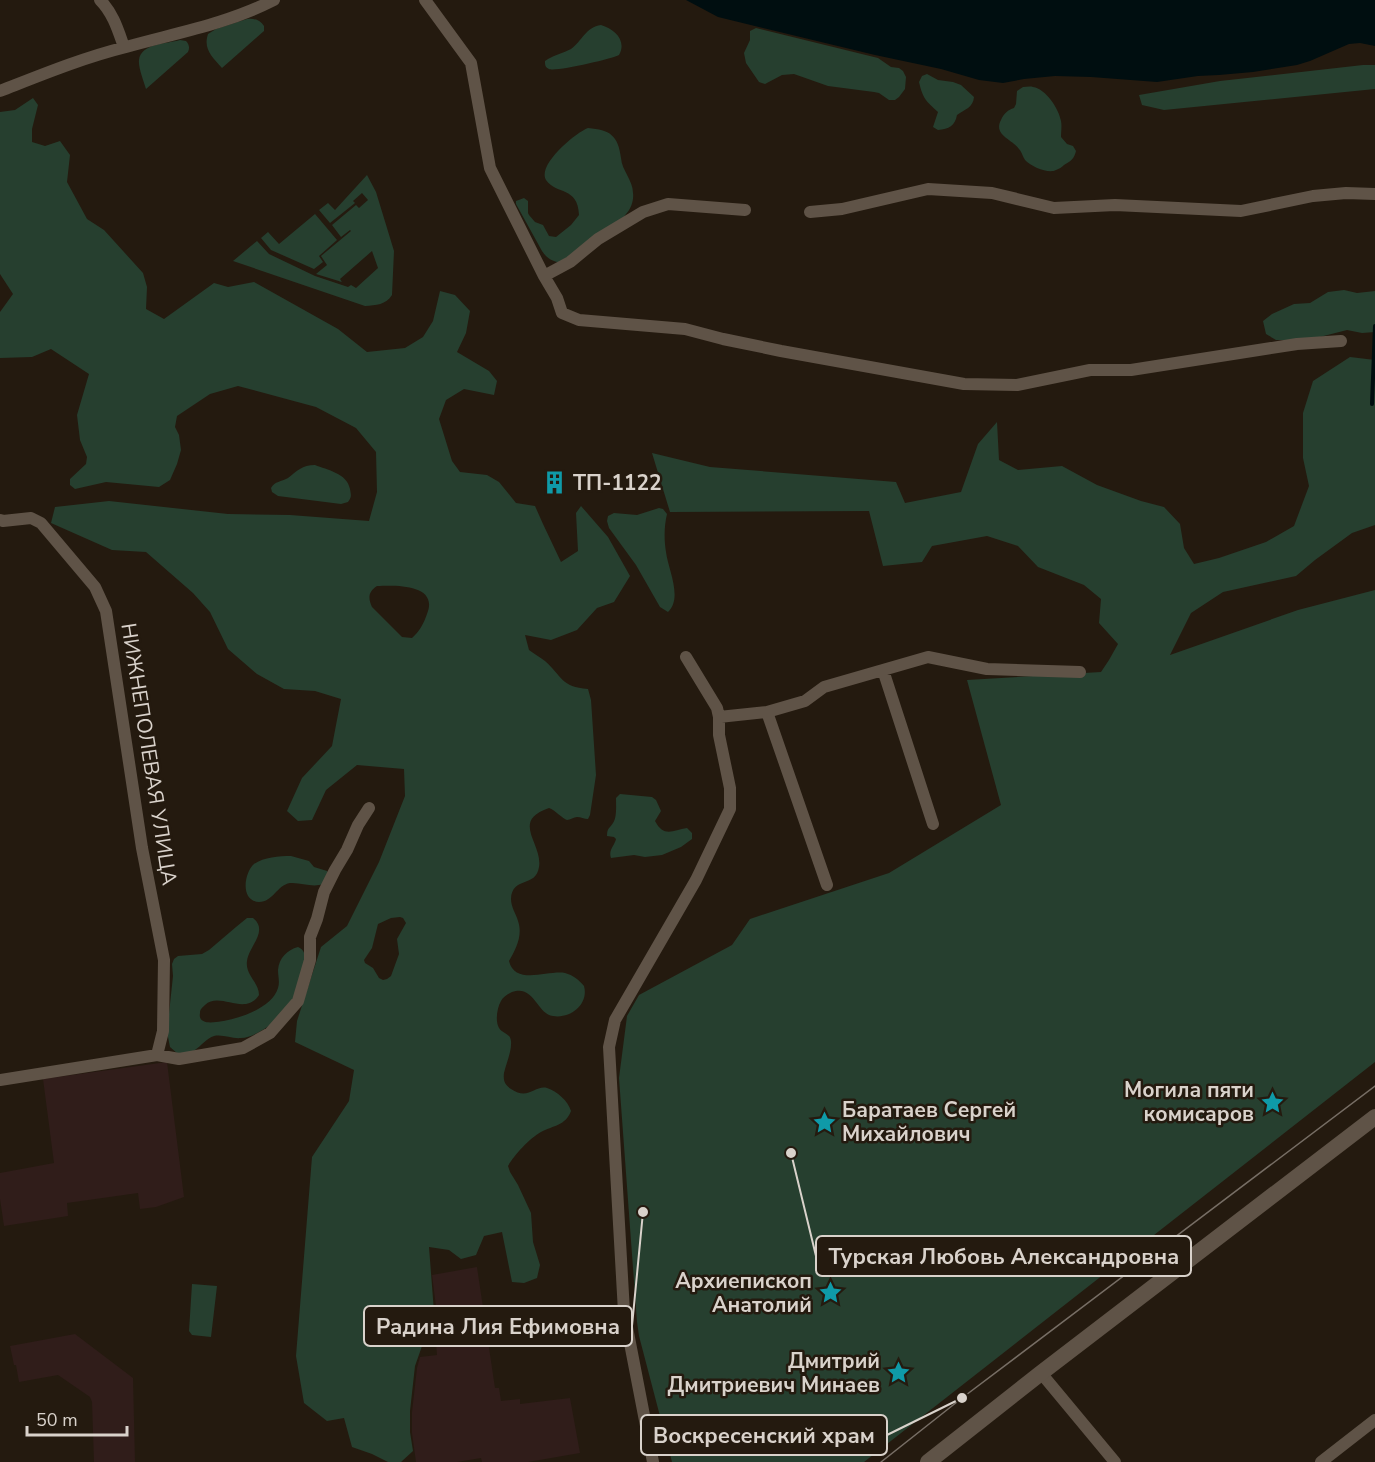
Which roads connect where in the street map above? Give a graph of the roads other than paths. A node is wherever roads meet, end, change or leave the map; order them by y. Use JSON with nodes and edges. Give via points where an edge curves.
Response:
{"nodes":[{"id":1,"x":100,"y":0,"type":"edge"},
{"id":2,"x":274,"y":0,"type":"edge"},
{"id":3,"x":425,"y":0,"type":"edge"},
{"id":4,"x":124,"y":47,"type":"junction"},
{"id":5,"x":0,"y":91,"type":"edge"},
{"id":6,"x":1375,"y":194,"type":"edge"},
{"id":7,"x":745,"y":210,"type":"dead end"},
{"id":8,"x":810,"y":212,"type":"dead end"},
{"id":9,"x":544,"y":276,"type":"junction"},
{"id":10,"x":1341,"y":341,"type":"dead end"},
{"id":11,"x":0,"y":520,"type":"edge"},
{"id":12,"x":686,"y":657,"type":"dead end"},
{"id":13,"x":883,"y":670,"type":"junction"},
{"id":14,"x":1080,"y":672,"type":"dead end"},
{"id":15,"x":767,"y":712,"type":"junction"},
{"id":16,"x":720,"y":717,"type":"junction"},
{"id":17,"x":369,"y":808,"type":"dead end"},
{"id":18,"x":933,"y":824,"type":"dead end"},
{"id":19,"x":826,"y":885,"type":"dead end"},
{"id":20,"x":158,"y":1055,"type":"junction"},
{"id":21,"x":0,"y":1080,"type":"edge"},
{"id":22,"x":1375,"y":1117,"type":"edge"},
{"id":23,"x":1041,"y":1373,"type":"junction"},
{"id":24,"x":1375,"y":1420,"type":"edge"},
{"id":25,"x":950,"y":1454,"type":"edge"},
{"id":26,"x":653,"y":1462,"type":"edge"},
{"id":27,"x":928,"y":1462,"type":"edge"},
{"id":28,"x":1115,"y":1462,"type":"edge"},
{"id":29,"x":1321,"y":1462,"type":"edge"}],
"edges":[{"from":1,"to":4,"type":"street"},
{"from":2,"to":4,"type":"street","via":[[223,21]]},
{"from":3,"to":9,"type":"street","via":[[471,63],[490,168]]},
{"from":4,"to":5,"type":"street"},
{"from":6,"to":8,"type":"street","via":[[1313,196],[1241,211],[1115,205],[1054,208],[992,193],[928,189],[842,209]]},
{"from":7,"to":9,"type":"street","via":[[668,204],[643,212]]},
{"from":9,"to":10,"type":"street","via":[[562,313],[579,320],[685,329],[735,342],[964,384],[1017,385],[1090,370],[1131,370],[1297,344]]},
{"from":11,"to":20,"type":"street","name":"НИЖНЕПОЛЕВАЯ УЛИЦА","via":[[32,518],[41,523],[95,587],[106,611],[142,848],[164,960],[164,1030]]},
{"from":12,"to":16,"type":"street"},
{"from":13,"to":14,"type":"street","via":[[928,657],[987,669]]},
{"from":13,"to":15,"type":"street","via":[[824,687],[805,701]]},
{"from":13,"to":18,"type":"street"},
{"from":15,"to":16,"type":"street"},
{"from":15,"to":19,"type":"street"},
{"from":16,"to":26,"type":"street","via":[[730,809],[696,880],[615,1020],[609,1047],[624,1312]]},
{"from":17,"to":20,"type":"street","via":[[324,892],[310,937],[310,960],[298,1000],[270,1033],[243,1048],[179,1059]]},
{"from":20,"to":21,"type":"street"},
{"from":22,"to":23,"type":"main road"},
{"from":23,"to":25,"type":"main road"},
{"from":23,"to":28,"type":"street"},
{"from":24,"to":29,"type":"street"},
{"from":25,"to":27,"type":"main road"}]}
